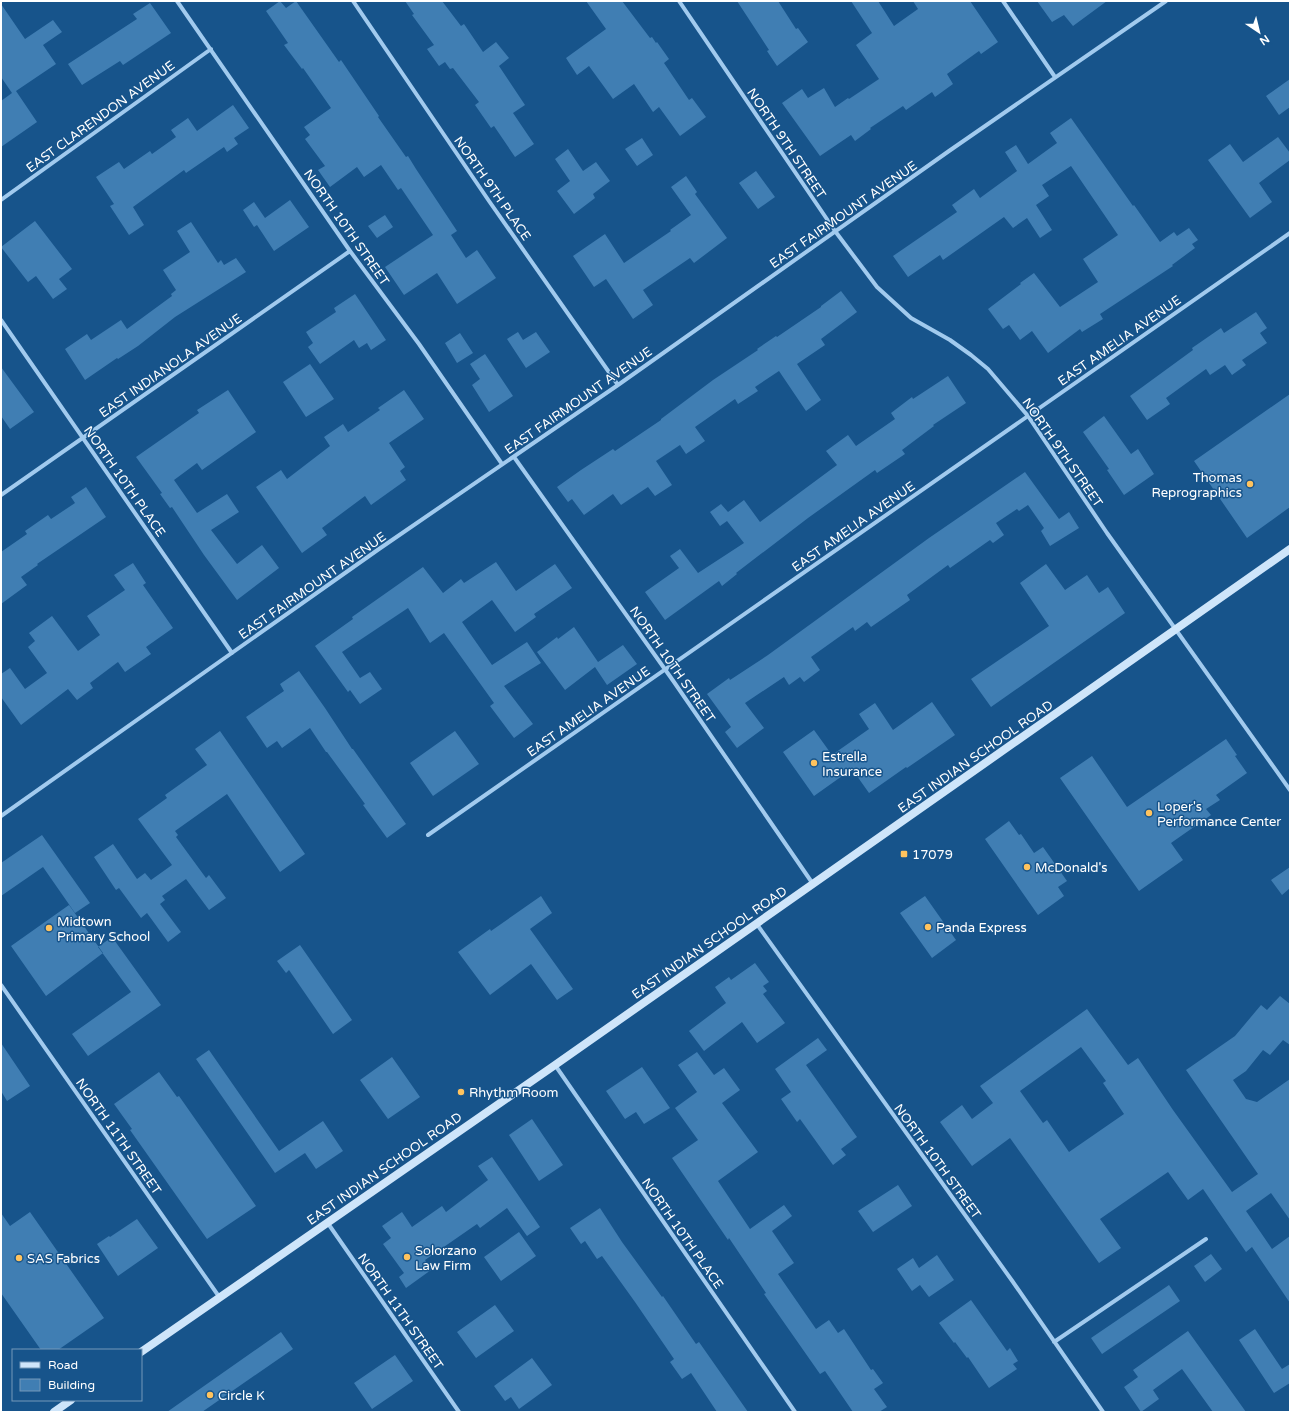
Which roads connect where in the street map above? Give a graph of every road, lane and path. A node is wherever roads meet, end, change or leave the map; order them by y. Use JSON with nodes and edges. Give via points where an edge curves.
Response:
{"nodes":[{"id":1,"x":177,"y":1,"type":"edge"},
{"id":2,"x":353,"y":1,"type":"edge"},
{"id":3,"x":679,"y":1,"type":"edge"},
{"id":4,"x":1003,"y":1,"type":"edge"},
{"id":5,"x":1166,"y":1,"type":"edge"},
{"id":6,"x":211,"y":49,"type":"junction"},
{"id":7,"x":1055,"y":77,"type":"junction"},
{"id":8,"x":1,"y":200,"type":"edge"},
{"id":9,"x":835,"y":231,"type":"junction"},
{"id":10,"x":1290,"y":233,"type":"edge"},
{"id":11,"x":350,"y":251,"type":"junction"},
{"id":12,"x":1,"y":320,"type":"edge"},
{"id":13,"x":618,"y":385,"type":"junction"},
{"id":14,"x":1028,"y":416,"type":"junction"},
{"id":15,"x":83,"y":438,"type":"junction"},
{"id":16,"x":514,"y":457,"type":"junction"},
{"id":17,"x":502,"y":464,"type":"junction"},
{"id":18,"x":1,"y":495,"type":"edge"},
{"id":19,"x":1290,"y":549,"type":"edge"},
{"id":20,"x":1176,"y":629,"type":"junction"},
{"id":21,"x":232,"y":653,"type":"junction"},
{"id":22,"x":666,"y":669,"type":"junction"},
{"id":23,"x":1290,"y":790,"type":"edge"},
{"id":24,"x":1,"y":816,"type":"edge"},
{"id":25,"x":428,"y":835,"type":"dead end"},
{"id":26,"x":813,"y":884,"type":"junction"},
{"id":27,"x":756,"y":923,"type":"junction"},
{"id":28,"x":1,"y":985,"type":"edge"},
{"id":29,"x":555,"y":1065,"type":"junction"},
{"id":30,"x":327,"y":1222,"type":"junction"},
{"id":31,"x":1206,"y":1238,"type":"dead end"},
{"id":32,"x":221,"y":1298,"type":"junction"},
{"id":33,"x":1054,"y":1342,"type":"junction"},
{"id":34,"x":142,"y":1351,"type":"edge"},
{"id":35,"x":70,"y":1401,"type":"edge"},
{"id":36,"x":54,"y":1412,"type":"edge"},
{"id":37,"x":459,"y":1412,"type":"edge"},
{"id":38,"x":795,"y":1412,"type":"edge"},
{"id":39,"x":1103,"y":1412,"type":"edge"}],
"edges":[{"from":1,"to":6,"type":"street","name":"NORTH 10TH STREET"},
{"from":2,"to":13,"type":"street","name":"NORTH 9TH PLACE"},
{"from":3,"to":9,"type":"street","name":"NORTH 9TH STREET"},
{"from":4,"to":7,"type":"street"},
{"from":5,"to":7,"type":"street","name":"EAST FAIRMOUNT AVENUE"},
{"from":6,"to":8,"type":"street","name":"EAST CLARENDON AVENUE"},
{"from":6,"to":11,"type":"street","name":"NORTH 10TH STREET"},
{"from":7,"to":9,"type":"street","name":"EAST FAIRMOUNT AVENUE"},
{"from":9,"to":13,"type":"street","name":"EAST FAIRMOUNT AVENUE"},
{"from":9,"to":14,"type":"street","name":"NORTH 9TH STREET","via":[[877,287],[911,318],[950,340],[988,369]]},
{"from":10,"to":14,"type":"street","name":"EAST AMELIA AVENUE"},
{"from":11,"to":15,"type":"street","name":"EAST INDIANOLA AVENUE"},
{"from":11,"to":17,"type":"street","name":"NORTH 10TH STREET","via":[[419,344]]},
{"from":12,"to":15,"type":"street","name":"NORTH 10TH PLACE"},
{"from":13,"to":16,"type":"street","name":"EAST FAIRMOUNT AVENUE"},
{"from":14,"to":20,"type":"street","name":"NORTH 9TH STREET"},
{"from":14,"to":22,"type":"street","name":"EAST AMELIA AVENUE"},
{"from":15,"to":18,"type":"street","name":"EAST INDIANOLA AVENUE"},
{"from":15,"to":21,"type":"street","name":"NORTH 10TH PLACE"},
{"from":16,"to":17,"type":"street","name":"EAST FAIRMOUNT AVENUE"},
{"from":16,"to":22,"type":"street","name":"NORTH 10TH STREET"},
{"from":17,"to":21,"type":"street","name":"EAST FAIRMOUNT AVENUE"},
{"from":19,"to":20,"type":"main road","name":"EAST INDIAN SCHOOL ROAD"},
{"from":20,"to":23,"type":"street","name":"NORTH 9TH STREET"},
{"from":20,"to":26,"type":"main road","name":"EAST INDIAN SCHOOL ROAD"},
{"from":21,"to":24,"type":"street","name":"EAST FAIRMOUNT AVENUE"},
{"from":22,"to":25,"type":"street","name":"EAST AMELIA AVENUE"},
{"from":22,"to":26,"type":"street","name":"NORTH 10TH STREET"},
{"from":26,"to":27,"type":"main road","name":"EAST INDIAN SCHOOL ROAD"},
{"from":27,"to":29,"type":"main road","name":"EAST INDIAN SCHOOL ROAD"},
{"from":27,"to":33,"type":"street","name":"NORTH 10TH STREET"},
{"from":28,"to":32,"type":"street","name":"NORTH 11TH STREET"},
{"from":29,"to":30,"type":"main road","name":"EAST INDIAN SCHOOL ROAD"},
{"from":29,"to":38,"type":"street","name":"NORTH 10TH PLACE"},
{"from":30,"to":32,"type":"main road","name":"EAST INDIAN SCHOOL ROAD"},
{"from":30,"to":37,"type":"street","name":"NORTH 11TH STREET"},
{"from":31,"to":33,"type":"street"},
{"from":32,"to":34,"type":"main road","name":"EAST INDIAN SCHOOL ROAD"},
{"from":33,"to":39,"type":"street","name":"NORTH 10TH STREET"},
{"from":35,"to":36,"type":"main road"}]}
